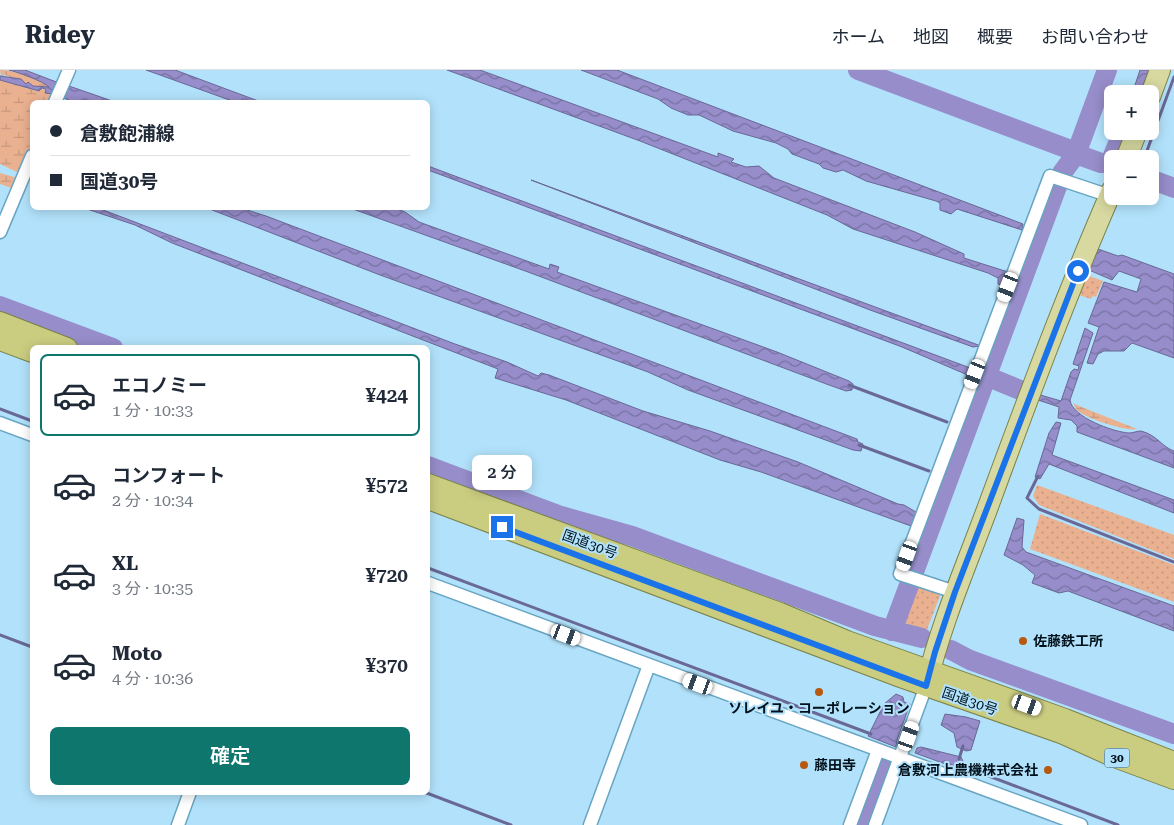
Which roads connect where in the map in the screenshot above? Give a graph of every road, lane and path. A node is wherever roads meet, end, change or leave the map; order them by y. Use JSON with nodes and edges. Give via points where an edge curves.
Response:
{"nodes":[{"id":1,"x":69,"y":70,"type":"edge"},
{"id":2,"x":1160,"y":70,"type":"edge"},
{"id":3,"x":1154,"y":85,"type":"edge"},
{"id":4,"x":56,"y":100,"type":"edge"},
{"id":5,"x":30,"y":161,"type":"edge"},
{"id":6,"x":1104,"y":191,"type":"edge"},
{"id":7,"x":1106,"y":205,"type":"edge"},
{"id":8,"x":0,"y":232,"type":"edge"},
{"id":9,"x":0,"y":322,"type":"edge"},
{"id":10,"x":0,"y":340,"type":"edge"},
{"id":11,"x":59,"y":345,"type":"edge"},
{"id":12,"x":30,"y":351,"type":"edge"},
{"id":13,"x":0,"y":423,"type":"edge"},
{"id":14,"x":30,"y":434,"type":"edge"},
{"id":15,"x":430,"y":485,"type":"edge"},
{"id":16,"x":430,"y":500,"type":"edge"},
{"id":17,"x":430,"y":584,"type":"edge"},
{"id":18,"x":955,"y":592,"type":"junction"},
{"id":19,"x":649,"y":665,"type":"junction"},
{"id":20,"x":928,"y":678,"type":"junction"},
{"id":21,"x":878,"y":750,"type":"junction"},
{"id":22,"x":901,"y":758,"type":"junction"},
{"id":23,"x":1174,"y":762,"type":"edge"},
{"id":24,"x":1174,"y":779,"type":"edge"},
{"id":25,"x":189,"y":795,"type":"edge"},
{"id":26,"x":178,"y":825,"type":"edge"},
{"id":27,"x":590,"y":825,"type":"edge"},
{"id":28,"x":850,"y":825,"type":"edge"},
{"id":29,"x":875,"y":825,"type":"edge"},
{"id":30,"x":1082,"y":825,"type":"edge"}],
"edges":[{"from":1,"to":4,"type":"street"},
{"from":2,"to":3,"type":"main road"},
{"from":5,"to":8,"type":"street"},
{"from":6,"to":18,"type":"street","via":[[1050,176],[900,574]]},
{"from":7,"to":18,"type":"main road","via":[[1054,330]]},
{"from":9,"to":11,"type":"highway"},
{"from":10,"to":12,"type":"highway"},
{"from":13,"to":14,"type":"street"},
{"from":15,"to":20,"type":"highway","name":"国道30号","number":"30"},
{"from":16,"to":20,"type":"highway","name":"国道30号","number":"30"},
{"from":17,"to":19,"type":"street"},
{"from":18,"to":20,"type":"main road"},
{"from":19,"to":21,"type":"street"},
{"from":19,"to":27,"type":"street"},
{"from":20,"to":22,"type":"street"},
{"from":20,"to":23,"type":"highway","name":"国道30号","number":"30","via":[[1065,719]]},
{"from":20,"to":24,"type":"highway","name":"国道30号","number":"30"},
{"from":21,"to":22,"type":"street"},
{"from":21,"to":28,"type":"street"},
{"from":22,"to":29,"type":"street"},
{"from":22,"to":30,"type":"street"},
{"from":25,"to":26,"type":"street"}]}
